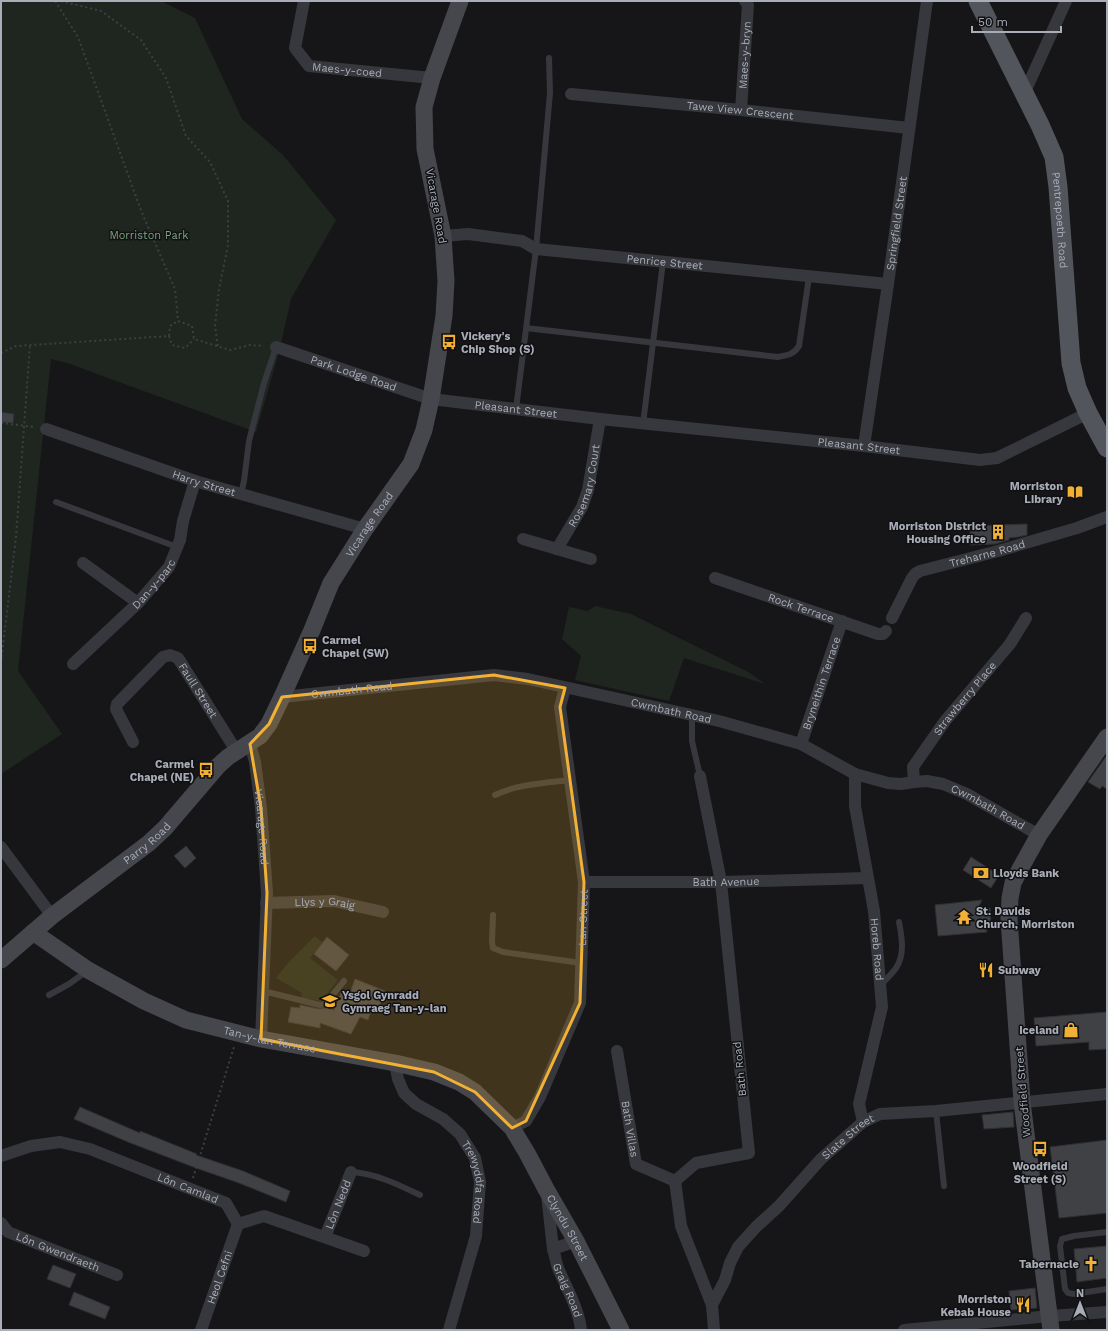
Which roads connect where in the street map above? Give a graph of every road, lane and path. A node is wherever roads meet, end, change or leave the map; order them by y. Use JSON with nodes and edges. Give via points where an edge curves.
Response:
{"nodes":[{"id":1,"x":54,"y":1,"type":"edge"},
{"id":2,"x":61,"y":1,"type":"edge"},
{"id":3,"x":304,"y":1,"type":"edge"},
{"id":4,"x":460,"y":1,"type":"edge"},
{"id":5,"x":745,"y":1,"type":"edge"},
{"id":6,"x":927,"y":1,"type":"edge"},
{"id":7,"x":978,"y":1,"type":"edge"},
{"id":8,"x":1066,"y":1,"type":"edge"},
{"id":9,"x":549,"y":58,"type":"dead end"},
{"id":10,"x":432,"y":78,"type":"junction"},
{"id":11,"x":571,"y":94,"type":"dead end"},
{"id":12,"x":1024,"y":94,"type":"junction"},
{"id":13,"x":741,"y":110,"type":"junction"},
{"id":14,"x":909,"y":128,"type":"junction"},
{"id":15,"x":443,"y":236,"type":"junction"},
{"id":16,"x":536,"y":249,"type":"junction"},
{"id":17,"x":663,"y":262,"type":"junction"},
{"id":18,"x":809,"y":277,"type":"junction"},
{"id":19,"x":888,"y":284,"type":"junction"},
{"id":20,"x":178,"y":320,"type":"junction"},
{"id":21,"x":526,"y":328,"type":"junction"},
{"id":22,"x":169,"y":336,"type":"junction"},
{"id":23,"x":194,"y":339,"type":"junction"},
{"id":24,"x":653,"y":342,"type":"junction"},
{"id":25,"x":30,"y":345,"type":"junction"},
{"id":26,"x":218,"y":347,"type":"junction"},
{"id":27,"x":276,"y":347,"type":"junction"},
{"id":28,"x":1,"y":353,"type":"edge"},
{"id":29,"x":432,"y":399,"type":"junction"},
{"id":30,"x":516,"y":409,"type":"junction"},
{"id":31,"x":1088,"y":413,"type":"junction"},
{"id":32,"x":600,"y":419,"type":"junction"},
{"id":33,"x":1,"y":423,"type":"edge"},
{"id":34,"x":643,"y":424,"type":"junction"},
{"id":35,"x":25,"y":426,"type":"junction"},
{"id":36,"x":46,"y":429,"type":"dead end"},
{"id":37,"x":1106,"y":443,"type":"edge"},
{"id":38,"x":864,"y":446,"type":"junction"},
{"id":39,"x":195,"y":481,"type":"junction"},
{"id":40,"x":241,"y":494,"type":"junction"},
{"id":41,"x":56,"y":502,"type":"dead end"},
{"id":42,"x":1107,"y":517,"type":"edge"},
{"id":43,"x":365,"y":529,"type":"junction"},
{"id":44,"x":523,"y":539,"type":"dead end"},
{"id":45,"x":177,"y":547,"type":"junction"},
{"id":46,"x":557,"y":549,"type":"junction"},
{"id":47,"x":591,"y":559,"type":"dead end"},
{"id":48,"x":83,"y":564,"type":"dead end"},
{"id":49,"x":715,"y":578,"type":"dead end"},
{"id":50,"x":138,"y":603,"type":"junction"},
{"id":51,"x":892,"y":618,"type":"dead end"},
{"id":52,"x":1026,"y":618,"type":"dead end"},
{"id":53,"x":842,"y":622,"type":"junction"},
{"id":54,"x":886,"y":631,"type":"dead end"},
{"id":55,"x":1,"y":662,"type":"edge"},
{"id":56,"x":74,"y":664,"type":"dead end"},
{"id":57,"x":565,"y":688,"type":"junction"},
{"id":58,"x":282,"y":697,"type":"junction"},
{"id":59,"x":692,"y":715,"type":"junction"},
{"id":60,"x":1107,"y":737,"type":"edge"},
{"id":61,"x":133,"y":742,"type":"dead end"},
{"id":62,"x":801,"y":744,"type":"junction"},
{"id":63,"x":243,"y":748,"type":"junction"},
{"id":64,"x":855,"y":774,"type":"junction"},
{"id":65,"x":700,"y":776,"type":"joint"},
{"id":66,"x":570,"y":780,"type":"junction"},
{"id":67,"x":914,"y":782,"type":"junction"},
{"id":68,"x":495,"y":795,"type":"dead end"},
{"id":69,"x":1039,"y":835,"type":"junction"},
{"id":70,"x":1,"y":847,"type":"edge"},
{"id":71,"x":868,"y":878,"type":"junction"},
{"id":72,"x":584,"y":882,"type":"junction"},
{"id":73,"x":721,"y":882,"type":"junction"},
{"id":74,"x":266,"y":903,"type":"junction"},
{"id":75,"x":382,"y":912,"type":"dead end"},
{"id":76,"x":493,"y":915,"type":"dead end"},
{"id":77,"x":52,"y":916,"type":"junction"},
{"id":78,"x":899,"y":922,"type":"dead end"},
{"id":79,"x":33,"y":932,"type":"junction"},
{"id":80,"x":1,"y":960,"type":"edge"},
{"id":81,"x":581,"y":963,"type":"junction"},
{"id":82,"x":88,"y":970,"type":"junction"},
{"id":83,"x":344,"y":981,"type":"dead end"},
{"id":84,"x":880,"y":986,"type":"junction"},
{"id":85,"x":263,"y":991,"type":"junction"},
{"id":86,"x":49,"y":995,"type":"dead end"},
{"id":87,"x":238,"y":1033,"type":"junction"},
{"id":88,"x":261,"y":1039,"type":"junction"},
{"id":89,"x":617,"y":1051,"type":"dead end"},
{"id":90,"x":395,"y":1063,"type":"junction"},
{"id":91,"x":1107,"y":1094,"type":"edge"},
{"id":92,"x":1022,"y":1102,"type":"junction"},
{"id":93,"x":936,"y":1111,"type":"junction"},
{"id":94,"x":863,"y":1122,"type":"junction"},
{"id":95,"x":512,"y":1128,"type":"junction"},
{"id":96,"x":1,"y":1156,"type":"edge"},
{"id":97,"x":351,"y":1172,"type":"joint"},
{"id":98,"x":675,"y":1181,"type":"junction"},
{"id":99,"x":944,"y":1186,"type":"dead end"},
{"id":100,"x":190,"y":1189,"type":"junction"},
{"id":101,"x":546,"y":1189,"type":"junction"},
{"id":102,"x":420,"y":1195,"type":"dead end"},
{"id":103,"x":1,"y":1223,"type":"edge"},
{"id":104,"x":238,"y":1224,"type":"junction"},
{"id":105,"x":1107,"y":1232,"type":"edge"},
{"id":106,"x":325,"y":1237,"type":"junction"},
{"id":107,"x":576,"y":1241,"type":"junction"},
{"id":108,"x":553,"y":1249,"type":"junction"},
{"id":109,"x":364,"y":1250,"type":"dead end"},
{"id":110,"x":117,"y":1275,"type":"dead end"},
{"id":111,"x":1107,"y":1289,"type":"edge"},
{"id":112,"x":712,"y":1305,"type":"junction"},
{"id":113,"x":1107,"y":1312,"type":"edge"},
{"id":114,"x":1050,"y":1323,"type":"edge"},
{"id":115,"x":201,"y":1330,"type":"edge"},
{"id":116,"x":449,"y":1330,"type":"edge"},
{"id":117,"x":581,"y":1330,"type":"edge"},
{"id":118,"x":621,"y":1330,"type":"edge"},
{"id":119,"x":714,"y":1330,"type":"edge"},
{"id":120,"x":904,"y":1330,"type":"edge"}],
"edges":[{"from":1,"to":20,"type":"path","via":[[78,37],[142,213],[175,289]]},
{"from":2,"to":26,"type":"path","via":[[101,11],[141,40],[166,78],[186,136],[210,162],[228,201],[228,245],[215,326]]},
{"from":3,"to":10,"type":"street","name":"Maes-y-coed","via":[[295,48],[309,66]]},
{"from":4,"to":10,"type":"street","name":"Vicarage Road"},
{"from":5,"to":13,"type":"street","name":"Maes-y-bryn","via":[[748,5]]},
{"from":6,"to":14,"type":"street","name":"Springfield Street"},
{"from":7,"to":12,"type":"main road","name":"Pentrepoeth Road"},
{"from":8,"to":12,"type":"street"},
{"from":9,"to":16,"type":"lane","via":[[550,93]]},
{"from":10,"to":15,"type":"street","name":"Vicarage Road","via":[[424,107],[425,149]]},
{"from":11,"to":13,"type":"street","name":"Tawe View Crescent"},
{"from":12,"to":31,"type":"main road","name":"Pentrepoeth Road","via":[[1054,158],[1071,363],[1077,388]]},
{"from":13,"to":14,"type":"street","name":"Tawe View Crescent"},
{"from":14,"to":19,"type":"street","name":"Springfield Street"},
{"from":15,"to":16,"type":"street","name":"Penrice Street","via":[[468,234],[522,241]]},
{"from":15,"to":29,"type":"street","name":"Vicarage Road","via":[[446,281],[444,316]]},
{"from":16,"to":17,"type":"street","name":"Penrice Street"},
{"from":16,"to":21,"type":"lane"},
{"from":17,"to":18,"type":"street","name":"Penrice Street"},
{"from":17,"to":24,"type":"lane"},
{"from":18,"to":19,"type":"street","name":"Penrice Street"},
{"from":18,"to":24,"type":"lane","via":[[801,338],[795,352],[778,357]]},
{"from":19,"to":38,"type":"street","name":"Springfield Street"},
{"from":20,"to":22,"type":"path","via":[[170,326]]},
{"from":20,"to":23,"type":"path","via":[[192,326]]},
{"from":21,"to":24,"type":"lane"},
{"from":21,"to":30,"type":"lane"},
{"from":22,"to":23,"type":"path","via":[[172,345],[185,348]]},
{"from":22,"to":25,"type":"path"},
{"from":23,"to":26,"type":"path"},
{"from":24,"to":34,"type":"lane"},
{"from":25,"to":28,"type":"path","via":[[16,346]]},
{"from":25,"to":35,"type":"path"},
{"from":26,"to":27,"type":"path","via":[[230,350],[250,345]]},
{"from":27,"to":29,"type":"street","name":"Park Lodge Road"},
{"from":27,"to":40,"type":"lane","via":[[249,441]]},
{"from":29,"to":30,"type":"street","name":"Pleasant Street"},
{"from":29,"to":43,"type":"street","name":"Vicarage Road","via":[[411,464]]},
{"from":30,"to":32,"type":"street","name":"Pleasant Street"},
{"from":31,"to":37,"type":"main road","name":"Pentrepoeth Road"},
{"from":31,"to":38,"type":"street","name":"Pleasant Street","via":[[997,458],[980,460]]},
{"from":32,"to":34,"type":"street","name":"Pleasant Street"},
{"from":32,"to":46,"type":"street","name":"Rosemary Court","via":[[588,490],[582,507]]},
{"from":33,"to":35,"type":"path"},
{"from":34,"to":38,"type":"street","name":"Pleasant Street"},
{"from":35,"to":55,"type":"path","via":[[16,537]]},
{"from":36,"to":39,"type":"street","name":"Harry Street"},
{"from":39,"to":40,"type":"street","name":"Harry Street"},
{"from":39,"to":45,"type":"street","name":"Dan-y-parc"},
{"from":40,"to":43,"type":"street","name":"Harry Street"},
{"from":41,"to":45,"type":"lane"},
{"from":42,"to":51,"type":"street","name":"Treharne Road","via":[[998,551],[920,571],[912,578]]},
{"from":43,"to":58,"type":"street","name":"Vicarage Road","via":[[331,583]]},
{"from":44,"to":46,"type":"street"},
{"from":45,"to":50,"type":"street","name":"Dan-y-parc","via":[[169,567]]},
{"from":46,"to":47,"type":"street"},
{"from":48,"to":50,"type":"street"},
{"from":49,"to":53,"type":"street","name":"Rock Terrace"},
{"from":50,"to":56,"type":"street","name":"Dan-y-parc"},
{"from":52,"to":67,"type":"street","name":"Strawberry Place","via":[[1010,644],[941,726],[913,768]]},
{"from":53,"to":54,"type":"street","name":"Rock Terrace","via":[[878,634]]},
{"from":53,"to":62,"type":"street","name":"Bryneithin Terrace"},
{"from":57,"to":58,"type":"street","name":"Cwmbath Road","via":[[528,679],[494,675]]},
{"from":57,"to":59,"type":"street","name":"Cwmbath Road"},
{"from":57,"to":66,"type":"street","name":"Lan Street","via":[[560,707]]},
{"from":58,"to":63,"type":"street","name":"Vicarage Road","via":[[260,736]]},
{"from":59,"to":62,"type":"street","name":"Cwmbath Road"},
{"from":59,"to":65,"type":"lane","via":[[692,741]]},
{"from":60,"to":69,"type":"street","name":"Woodfield Street"},
{"from":61,"to":63,"type":"street","name":"Faull Street","via":[[116,710],[117,704],[163,657],[170,655],[178,658]]},
{"from":62,"to":64,"type":"street","name":"Cwmbath Road"},
{"from":63,"to":74,"type":"street","name":"Vicarage Road","via":[[255,762],[261,808]]},
{"from":63,"to":77,"type":"street","name":"Parry Road","via":[[218,766],[149,843]]},
{"from":64,"to":67,"type":"street","name":"Cwmbath Road","via":[[895,784]]},
{"from":64,"to":71,"type":"street","name":"Horeb Road","via":[[855,806]]},
{"from":65,"to":73,"type":"street","name":"Bath Road"},
{"from":66,"to":68,"type":"lane","via":[[524,786]]},
{"from":66,"to":72,"type":"street","name":"Lan Street"},
{"from":67,"to":69,"type":"street","name":"Cwmbath Road","via":[[943,784],[967,794]]},
{"from":69,"to":92,"type":"street","name":"Woodfield Street","via":[[1013,883],[1010,898],[1009,919]]},
{"from":70,"to":77,"type":"street"},
{"from":71,"to":73,"type":"street","name":"Bath Avenue"},
{"from":71,"to":84,"type":"street","name":"Horeb Road","via":[[874,911]]},
{"from":72,"to":73,"type":"street","name":"Bath Avenue"},
{"from":72,"to":81,"type":"street","name":"Lan Street"},
{"from":73,"to":98,"type":"street","name":"Bath Road","via":[[748,1153],[696,1163]]},
{"from":74,"to":75,"type":"street","name":"Llys y Graig","via":[[334,901]]},
{"from":74,"to":85,"type":"street","name":"Vicarage Road"},
{"from":76,"to":81,"type":"lane","via":[[494,948],[503,952]]},
{"from":77,"to":79,"type":"street","name":"Parry Road"},
{"from":78,"to":84,"type":"lane","via":[[901,955],[897,968]]},
{"from":79,"to":80,"type":"street","name":"Parry Road"},
{"from":79,"to":82,"type":"street","name":"Tan-y-lan Terrace"},
{"from":81,"to":95,"type":"street","name":"Lan Street","via":[[580,1003],[540,1097],[526,1121]]},
{"from":82,"to":86,"type":"lane"},
{"from":82,"to":87,"type":"street","name":"Tan-y-lan Terrace","via":[[144,1002],[186,1020]]},
{"from":83,"to":85,"type":"lane","via":[[325,1004],[320,1005]]},
{"from":84,"to":94,"type":"street","name":"Horeb Road","via":[[882,1007],[859,1104]]},
{"from":85,"to":88,"type":"street","name":"Vicarage Road"},
{"from":87,"to":88,"type":"street","name":"Tan-y-lan Terrace"},
{"from":87,"to":100,"type":"path"},
{"from":88,"to":90,"type":"street","name":"Tan-y-lan Terrace"},
{"from":89,"to":98,"type":"street","name":"Bath Villas","via":[[636,1164]]},
{"from":90,"to":95,"type":"street","name":"Tan-y-lan Terrace","via":[[434,1072],[459,1082],[475,1092]]},
{"from":90,"to":116,"type":"street","name":"Trewyddfa Road","via":[[404,1093],[416,1104],[443,1119],[460,1134],[475,1158],[479,1176],[476,1236]]},
{"from":91,"to":92,"type":"street","name":"Slate Street"},
{"from":92,"to":93,"type":"street","name":"Slate Street"},
{"from":92,"to":114,"type":"street","name":"Woodfield Street"},
{"from":93,"to":94,"type":"street","name":"Slate Street","via":[[880,1114]]},
{"from":93,"to":99,"type":"lane"},
{"from":94,"to":112,"type":"street","name":"Slate Street","via":[[821,1159],[738,1247]]},
{"from":95,"to":101,"type":"street","name":"Clyndu Street"},
{"from":96,"to":100,"type":"street","name":"Lôn Camlad","via":[[31,1146],[60,1142],[90,1149]]},
{"from":97,"to":102,"type":"lane","via":[[394,1183]]},
{"from":97,"to":106,"type":"street","name":"Lôn Nedd"},
{"from":98,"to":112,"type":"street","via":[[681,1226]]},
{"from":100,"to":104,"type":"street","name":"Lôn Camlad","via":[[226,1203]]},
{"from":101,"to":107,"type":"street","name":"Clyndu Street"},
{"from":101,"to":108,"type":"street","name":"Graig Road"},
{"from":103,"to":110,"type":"street","name":"Lôn Gwendraeth","via":[[8,1232]]},
{"from":104,"to":106,"type":"street","via":[[264,1216]]},
{"from":104,"to":115,"type":"street","name":"Heol Cefni"},
{"from":105,"to":111,"type":"lane","via":[[1062,1239],[1060,1246],[1065,1289],[1068,1293]]},
{"from":106,"to":109,"type":"street"},
{"from":107,"to":108,"type":"street","name":"Graig Road"},
{"from":107,"to":118,"type":"street","name":"Clyndu Street"},
{"from":108,"to":117,"type":"street","name":"Graig Road"},
{"from":112,"to":119,"type":"street"},
{"from":113,"to":114,"type":"street"},
{"from":114,"to":120,"type":"street"}]}
